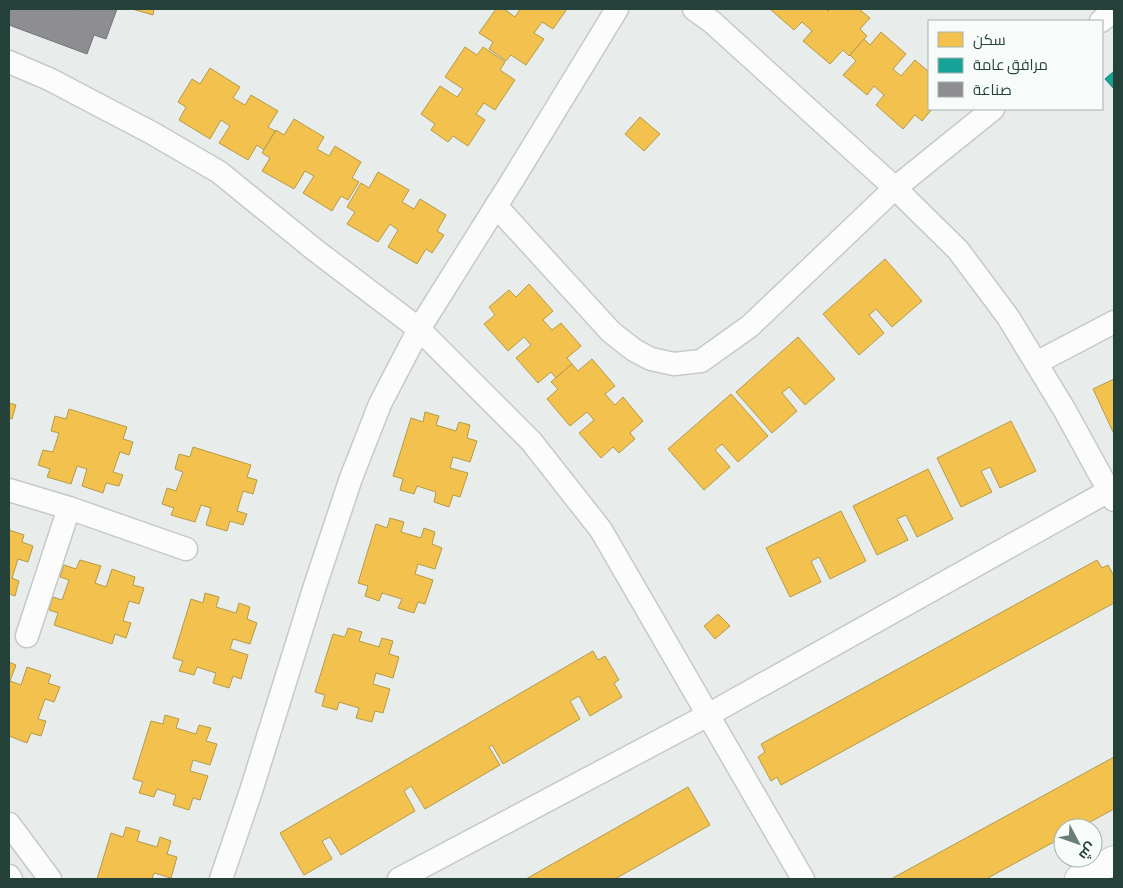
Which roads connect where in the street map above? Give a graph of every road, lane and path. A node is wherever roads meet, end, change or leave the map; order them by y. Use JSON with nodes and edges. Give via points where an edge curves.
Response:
{"nodes":[{"id":1,"x":617,"y":9,"type":"edge"},
{"id":2,"x":694,"y":9,"type":"edge"},
{"id":3,"x":1114,"y":11,"type":"edge"},
{"id":4,"x":1102,"y":20,"type":"edge"},
{"id":5,"x":9,"y":62,"type":"edge"},
{"id":6,"x":992,"y":110,"type":"edge"},
{"id":7,"x":895,"y":188,"type":"junction"},
{"id":8,"x":496,"y":206,"type":"junction"},
{"id":9,"x":1114,"y":322,"type":"edge"},
{"id":10,"x":419,"y":329,"type":"junction"},
{"id":11,"x":1036,"y":363,"type":"junction"},
{"id":12,"x":9,"y":490,"type":"edge"},
{"id":13,"x":1112,"y":493,"type":"edge"},
{"id":14,"x":69,"y":508,"type":"junction"},
{"id":15,"x":186,"y":549,"type":"dead end"},
{"id":16,"x":27,"y":636,"type":"dead end"},
{"id":17,"x":708,"y":715,"type":"junction"},
{"id":18,"x":9,"y":824,"type":"edge"},
{"id":19,"x":1114,"y":860,"type":"edge"},
{"id":20,"x":9,"y":876,"type":"edge"},
{"id":21,"x":11,"y":879,"type":"edge"},
{"id":22,"x":50,"y":879,"type":"edge"},
{"id":23,"x":221,"y":879,"type":"edge"},
{"id":24,"x":399,"y":879,"type":"edge"},
{"id":25,"x":803,"y":879,"type":"edge"},
{"id":26,"x":1079,"y":879,"type":"edge"}],
"edges":[{"from":1,"to":8,"type":"street"},
{"from":2,"to":7,"type":"street"},
{"from":3,"to":4,"type":"street"},
{"from":5,"to":10,"type":"street","via":[[49,79],[219,172]]},
{"from":6,"to":7,"type":"street"},
{"from":7,"to":8,"type":"street","via":[[750,326],[701,361],[674,364],[651,359],[611,332]]},
{"from":7,"to":11,"type":"street","via":[[958,250],[1008,317]]},
{"from":8,"to":10,"type":"street"},
{"from":9,"to":11,"type":"street"},
{"from":10,"to":17,"type":"street","via":[[530,441],[601,530]]},
{"from":10,"to":23,"type":"street","via":[[380,404],[351,478]]},
{"from":11,"to":13,"type":"street"},
{"from":12,"to":14,"type":"street"},
{"from":13,"to":17,"type":"street"},
{"from":14,"to":15,"type":"street"},
{"from":14,"to":16,"type":"street"},
{"from":17,"to":24,"type":"street"},
{"from":17,"to":25,"type":"street"},
{"from":18,"to":22,"type":"street"},
{"from":19,"to":26,"type":"main road"},
{"from":20,"to":21,"type":"street"}]}
